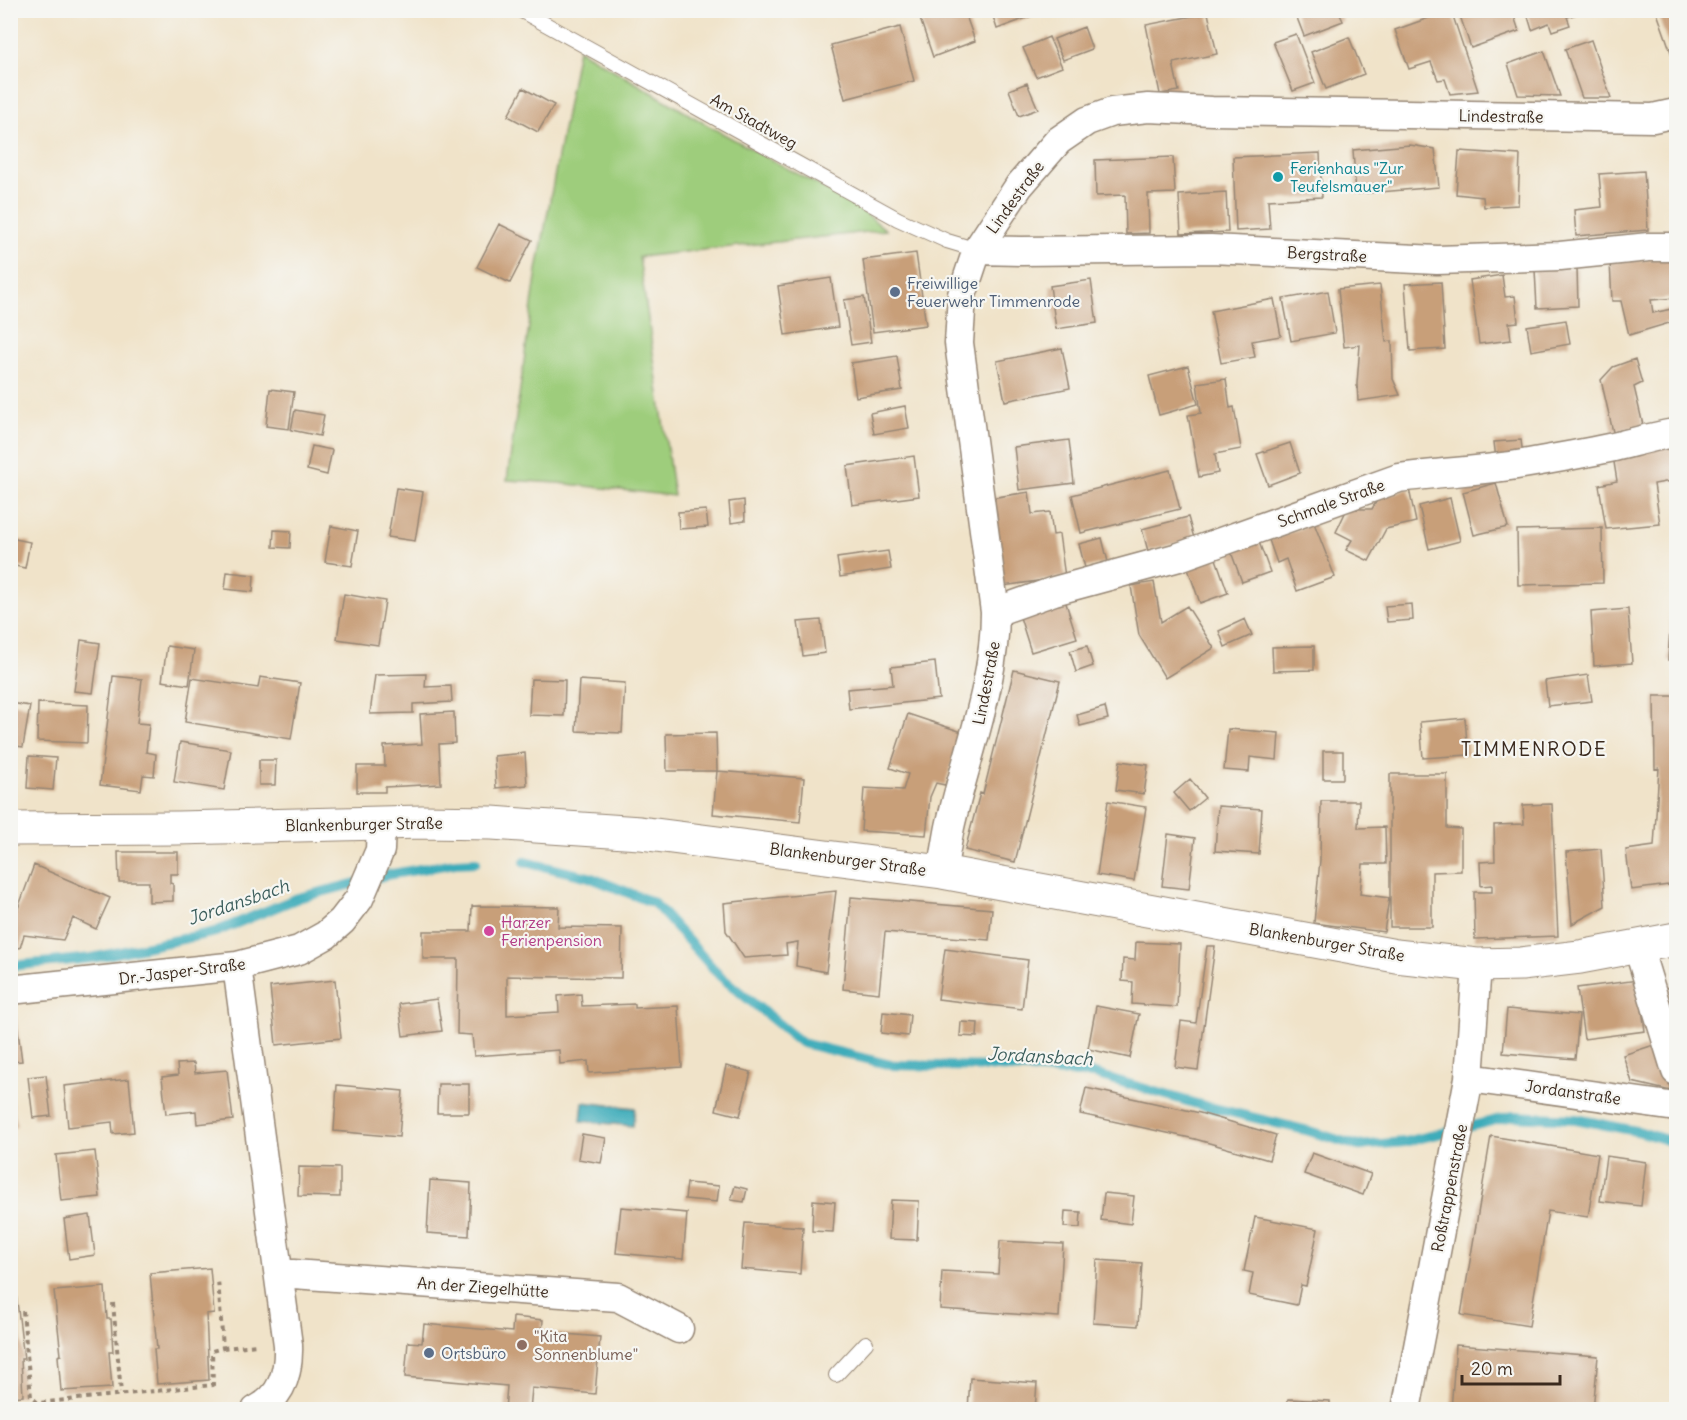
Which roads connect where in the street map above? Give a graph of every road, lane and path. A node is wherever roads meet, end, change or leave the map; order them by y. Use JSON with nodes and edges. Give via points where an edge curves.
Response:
{"nodes":[{"id":1,"x":520,"y":10,"type":"edge"},
{"id":2,"x":1677,"y":113,"type":"edge"},
{"id":3,"x":1677,"y":247,"type":"edge"},
{"id":4,"x":977,"y":250,"type":"junction"},
{"id":5,"x":1677,"y":433,"type":"edge"},
{"id":6,"x":995,"y":612,"type":"junction"},
{"id":7,"x":10,"y":829,"type":"edge"},
{"id":8,"x":381,"y":837,"type":"junction"},
{"id":9,"x":942,"y":872,"type":"junction"},
{"id":10,"x":1677,"y":939,"type":"edge"},
{"id":11,"x":1638,"y":947,"type":"junction"},
{"id":12,"x":1477,"y":965,"type":"junction"},
{"id":13,"x":237,"y":966,"type":"junction"},
{"id":14,"x":10,"y":990,"type":"edge"},
{"id":15,"x":1677,"y":1071,"type":"edge"},
{"id":16,"x":1469,"y":1078,"type":"junction"},
{"id":17,"x":1677,"y":1107,"type":"edge"},
{"id":18,"x":279,"y":1273,"type":"junction"},
{"id":19,"x":218,"y":1279,"type":"dead end"},
{"id":20,"x":113,"y":1303,"type":"dead end"},
{"id":21,"x":23,"y":1311,"type":"dead end"},
{"id":22,"x":679,"y":1329,"type":"dead end"},
{"id":23,"x":866,"y":1343,"type":"dead end"},
{"id":24,"x":836,"y":1375,"type":"dead end"},
{"id":25,"x":121,"y":1393,"type":"junction"},
{"id":26,"x":256,"y":1410,"type":"edge"},
{"id":27,"x":1406,"y":1410,"type":"edge"}],
"edges":[{"from":1,"to":4,"type":"lane","name":"Am Stadtweg","via":[[898,219]]},
{"from":2,"to":4,"type":"street","name":"Lindestraße","via":[[1653,118],[1148,108],[1112,112],[1087,121],[1058,141],[1018,186]]},
{"from":3,"to":4,"type":"street","name":"Bergstraße","via":[[1437,260],[1211,249]]},
{"from":4,"to":6,"type":"street","name":"Lindestraße","via":[[962,294],[959,343]]},
{"from":5,"to":6,"type":"street","name":"Schmale Straße","via":[[1523,464],[1399,478],[1179,557],[1054,591]]},
{"from":6,"to":9,"type":"street","name":"Lindestraße","via":[[991,671]]},
{"from":7,"to":8,"type":"main road","name":"Blankenburger Straße","via":[[177,828]]},
{"from":8,"to":9,"type":"main road","name":"Blankenburger Straße","via":[[492,823],[640,833]]},
{"from":8,"to":13,"type":"street","name":"Dr.-Jasper-Straße","via":[[359,899],[342,921],[299,950]]},
{"from":9,"to":12,"type":"main road","name":"Blankenburger Straße","via":[[1396,956]]},
{"from":10,"to":11,"type":"main road","name":"Blankenburger Straße"},
{"from":11,"to":12,"type":"main road","name":"Blankenburger Straße","via":[[1545,961]]},
{"from":11,"to":15,"type":"street"},
{"from":12,"to":16,"type":"street","name":"Roßtrappenstraße"},
{"from":13,"to":14,"type":"street","name":"Dr.-Jasper-Straße"},
{"from":13,"to":18,"type":"street"},
{"from":16,"to":17,"type":"street","name":"Jordanstraße"},
{"from":16,"to":27,"type":"street","name":"Roßtrappenstraße"},
{"from":18,"to":22,"type":"street","name":"An der Ziegelhütte","via":[[618,1298]]},
{"from":18,"to":26,"type":"street","via":[[288,1345],[287,1370],[281,1388]]},
{"from":19,"to":25,"type":"path","via":[[222,1348],[212,1351],[213,1385]]},
{"from":20,"to":25,"type":"path"},
{"from":21,"to":25,"type":"path","via":[[31,1397],[38,1402]]},
{"from":23,"to":24,"type":"lane"}]}
